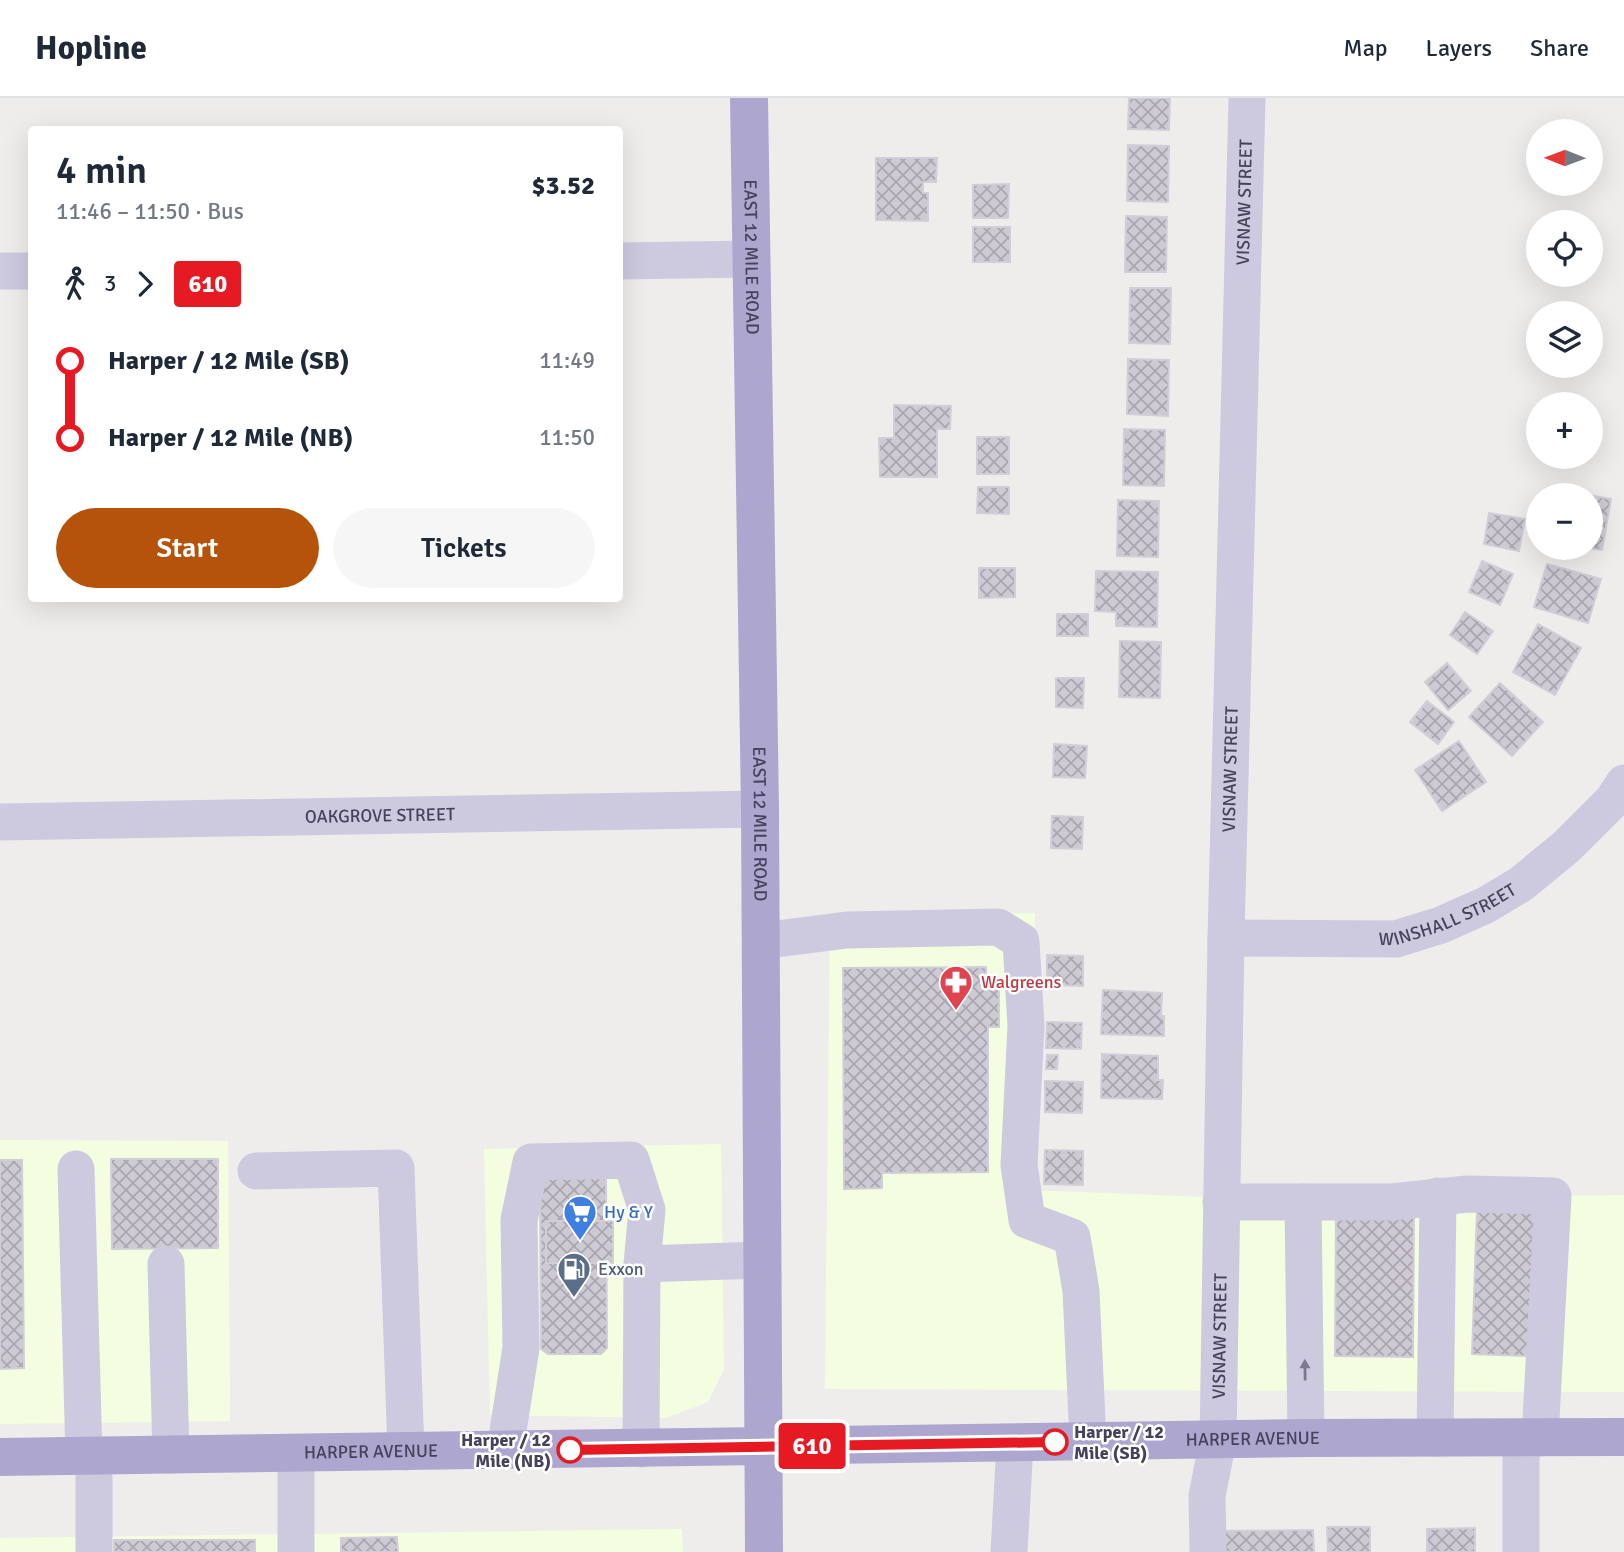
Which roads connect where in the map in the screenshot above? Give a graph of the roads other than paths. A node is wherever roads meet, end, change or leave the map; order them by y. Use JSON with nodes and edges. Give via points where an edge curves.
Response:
{"nodes":[{"id":1,"x":749,"y":98,"type":"edge"},
{"id":2,"x":1247,"y":98,"type":"edge"},
{"id":3,"x":751,"y":259,"type":"junction"},
{"id":4,"x":623,"y":261,"type":"edge"},
{"id":5,"x":0,"y":271,"type":"edge"},
{"id":6,"x":28,"y":271,"type":"edge"},
{"id":7,"x":1624,"y":783,"type":"edge"},
{"id":8,"x":760,"y":809,"type":"junction"},
{"id":9,"x":0,"y":822,"type":"edge"},
{"id":10,"x":1226,"y":938,"type":"junction"},
{"id":11,"x":761,"y":941,"type":"junction"},
{"id":12,"x":76,"y":1169,"type":"dead end"},
{"id":13,"x":256,"y":1171,"type":"dead end"},
{"id":14,"x":1438,"y":1196,"type":"junction"},
{"id":15,"x":1221,"y":1202,"type":"junction"},
{"id":16,"x":1303,"y":1202,"type":"junction"},
{"id":17,"x":761,"y":1259,"type":"junction"},
{"id":18,"x":642,"y":1264,"type":"junction"},
{"id":19,"x":166,"y":1265,"type":"dead end"},
{"id":20,"x":1624,"y":1437,"type":"edge"},
{"id":21,"x":1306,"y":1438,"type":"junction"},
{"id":22,"x":1435,"y":1438,"type":"junction"},
{"id":23,"x":1531,"y":1438,"type":"junction"},
{"id":24,"x":1217,"y":1440,"type":"junction"},
{"id":25,"x":1088,"y":1441,"type":"junction"},
{"id":26,"x":1014,"y":1443,"type":"junction"},
{"id":27,"x":763,"y":1447,"type":"junction"},
{"id":28,"x":641,"y":1449,"type":"junction"},
{"id":29,"x":505,"y":1450,"type":"junction"},
{"id":30,"x":405,"y":1452,"type":"junction"},
{"id":31,"x":296,"y":1453,"type":"junction"},
{"id":32,"x":171,"y":1455,"type":"junction"},
{"id":33,"x":89,"y":1456,"type":"junction"},
{"id":34,"x":0,"y":1457,"type":"edge"},
{"id":35,"x":94,"y":1552,"type":"edge"},
{"id":36,"x":296,"y":1552,"type":"edge"},
{"id":37,"x":764,"y":1552,"type":"edge"},
{"id":38,"x":1009,"y":1552,"type":"edge"},
{"id":39,"x":1208,"y":1552,"type":"edge"},
{"id":40,"x":1521,"y":1552,"type":"edge"}],
"edges":[{"from":1,"to":3,"type":"main road","name":"EAST 12 MILE ROAD"},
{"from":2,"to":10,"type":"street","name":"VISNAW STREET"},
{"from":3,"to":4,"type":"street"},
{"from":3,"to":8,"type":"main road","name":"EAST 12 MILE ROAD"},
{"from":5,"to":6,"type":"street"},
{"from":7,"to":10,"type":"street","name":"WINSHALL STREET","via":[[1566,847],[1521,884],[1441,925],[1396,939]]},
{"from":8,"to":9,"type":"street","name":"OAKGROVE STREET"},
{"from":8,"to":11,"type":"main road","name":"EAST 12 MILE ROAD"},
{"from":10,"to":15,"type":"street","name":"VISNAW STREET"},
{"from":11,"to":17,"type":"main road","name":"EAST 12 MILE ROAD"},
{"from":11,"to":25,"type":"street","via":[[847,930],[998,927],[1021,941],[1026,1026],[1019,1165],[1027,1220],[1072,1237],[1081,1291]]},
{"from":12,"to":33,"type":"street"},
{"from":13,"to":30,"type":"street","via":[[396,1168]]},
{"from":14,"to":16,"type":"street","via":[[1392,1202]]},
{"from":14,"to":22,"type":"street"},
{"from":14,"to":23,"type":"street","via":[[1553,1196]]},
{"from":15,"to":16,"type":"street"},
{"from":15,"to":24,"type":"street","name":"VISNAW STREET"},
{"from":21,"to":16,"type":"street","one_way":true},
{"from":17,"to":18,"type":"street"},
{"from":17,"to":27,"type":"main road","name":"EAST 12 MILE ROAD"},
{"from":18,"to":28,"type":"street"},
{"from":18,"to":29,"type":"street","via":[[647,1210],[631,1160],[531,1162],[519,1220],[521,1348]]},
{"from":19,"to":32,"type":"street"},
{"from":20,"to":23,"type":"main road","name":"HARPER AVENUE"},
{"from":21,"to":22,"type":"main road","name":"HARPER AVENUE"},
{"from":21,"to":24,"type":"main road","name":"HARPER AVENUE"},
{"from":22,"to":23,"type":"main road","name":"HARPER AVENUE"},
{"from":23,"to":40,"type":"street"},
{"from":24,"to":25,"type":"main road","name":"HARPER AVENUE"},
{"from":24,"to":39,"type":"street","name":"VISNAW STREET","via":[[1207,1496]]},
{"from":25,"to":26,"type":"main road","name":"HARPER AVENUE"},
{"from":26,"to":27,"type":"main road","name":"HARPER AVENUE"},
{"from":26,"to":38,"type":"street"},
{"from":27,"to":28,"type":"main road","name":"HARPER AVENUE"},
{"from":27,"to":37,"type":"main road","name":"EAST 12 MILE ROAD"},
{"from":28,"to":29,"type":"main road","name":"HARPER AVENUE"},
{"from":29,"to":30,"type":"main road","name":"HARPER AVENUE"},
{"from":30,"to":31,"type":"main road","name":"HARPER AVENUE"},
{"from":31,"to":32,"type":"main road","name":"HARPER AVENUE"},
{"from":31,"to":36,"type":"street"},
{"from":32,"to":33,"type":"main road","name":"HARPER AVENUE"},
{"from":33,"to":34,"type":"main road","name":"HARPER AVENUE"},
{"from":33,"to":35,"type":"street"}]}
